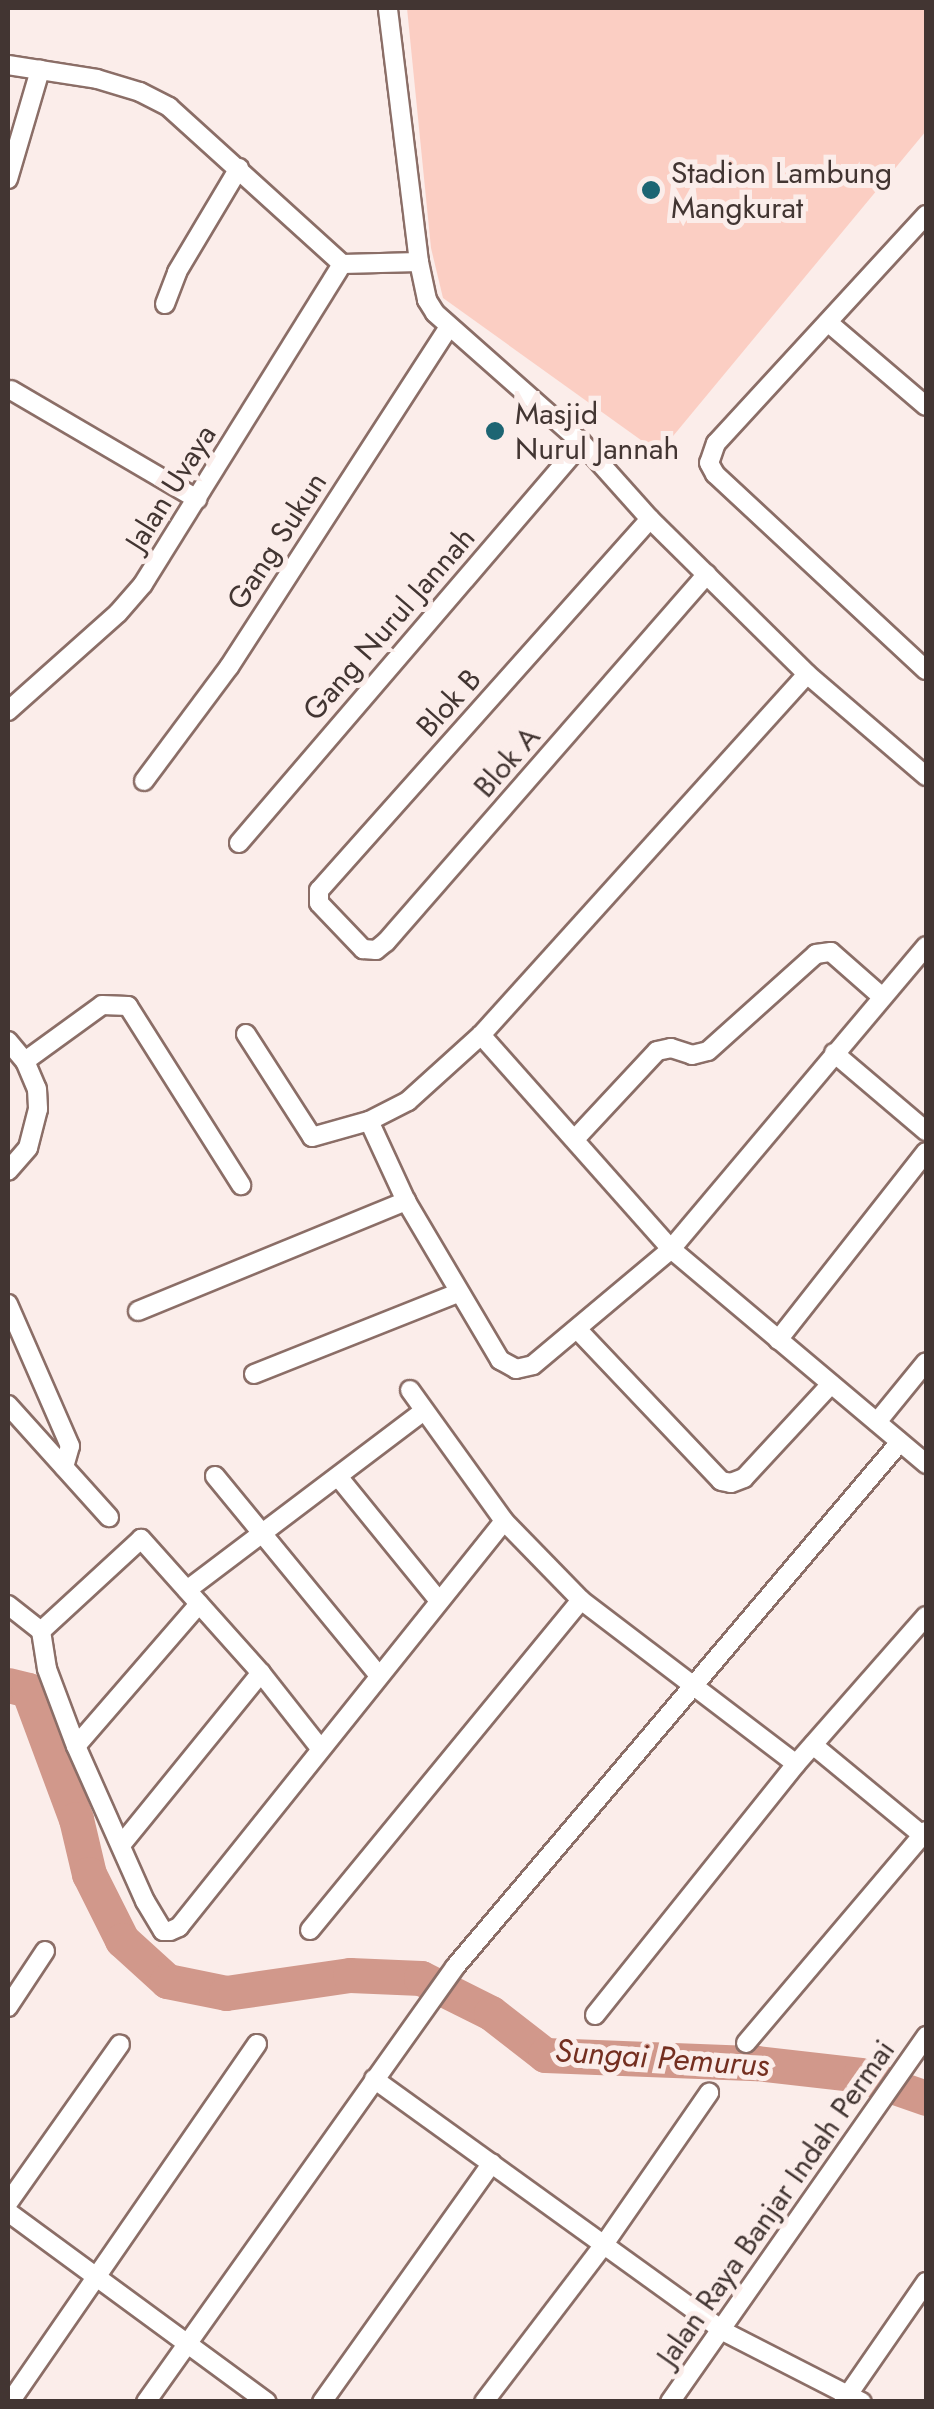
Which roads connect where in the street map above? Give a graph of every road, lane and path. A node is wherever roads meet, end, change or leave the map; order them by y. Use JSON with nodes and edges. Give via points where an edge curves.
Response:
{"nodes":[{"id":1,"x":388,"y":8,"type":"edge"},
{"id":2,"x":8,"y":66,"type":"edge"},
{"id":3,"x":40,"y":70,"type":"junction"},
{"id":4,"x":239,"y":168,"type":"junction"},
{"id":5,"x":8,"y":180,"type":"edge"},
{"id":6,"x":926,"y":215,"type":"edge"},
{"id":7,"x":419,"y":262,"type":"junction"},
{"id":8,"x":342,"y":264,"type":"junction"},
{"id":9,"x":165,"y":304,"type":"dead end"},
{"id":10,"x":830,"y":324,"type":"junction"},
{"id":11,"x":449,"y":326,"type":"junction"},
{"id":12,"x":11,"y":390,"type":"dead end"},
{"id":13,"x":926,"y":406,"type":"edge"},
{"id":14,"x":582,"y":443,"type":"junction"},
{"id":15,"x":197,"y":498,"type":"junction"},
{"id":16,"x":650,"y":519,"type":"junction"},
{"id":17,"x":707,"y":574,"type":"junction"},
{"id":18,"x":926,"y":670,"type":"edge"},
{"id":19,"x":806,"y":674,"type":"junction"},
{"id":20,"x":8,"y":711,"type":"edge"},
{"id":21,"x":926,"y":776,"type":"edge"},
{"id":22,"x":144,"y":780,"type":"dead end"},
{"id":23,"x":239,"y":844,"type":"dead end"},
{"id":24,"x":341,"y":928,"type":"joint"},
{"id":25,"x":926,"y":946,"type":"edge"},
{"id":26,"x":881,"y":996,"type":"junction"},
{"id":27,"x":246,"y":1034,"type":"dead end"},
{"id":28,"x":481,"y":1035,"type":"junction"},
{"id":29,"x":8,"y":1041,"type":"edge"},
{"id":30,"x":834,"y":1053,"type":"junction"},
{"id":31,"x":25,"y":1061,"type":"junction"},
{"id":32,"x":369,"y":1121,"type":"junction"},
{"id":33,"x":926,"y":1131,"type":"edge"},
{"id":34,"x":575,"y":1139,"type":"junction"},
{"id":35,"x":926,"y":1152,"type":"edge"},
{"id":36,"x":8,"y":1171,"type":"edge"},
{"id":37,"x":242,"y":1186,"type":"dead end"},
{"id":38,"x":406,"y":1201,"type":"junction"},
{"id":39,"x":671,"y":1248,"type":"junction"},
{"id":40,"x":458,"y":1293,"type":"junction"},
{"id":41,"x":8,"y":1304,"type":"edge"},
{"id":42,"x":138,"y":1311,"type":"dead end"},
{"id":43,"x":577,"y":1328,"type":"junction"},
{"id":44,"x":778,"y":1340,"type":"junction"},
{"id":45,"x":926,"y":1362,"type":"edge"},
{"id":46,"x":254,"y":1374,"type":"dead end"},
{"id":47,"x":831,"y":1384,"type":"junction"},
{"id":48,"x":410,"y":1390,"type":"dead end"},
{"id":49,"x":8,"y":1405,"type":"edge"},
{"id":50,"x":424,"y":1412,"type":"junction"},
{"id":51,"x":877,"y":1422,"type":"junction"},
{"id":52,"x":900,"y":1442,"type":"junction"},
{"id":53,"x":926,"y":1464,"type":"edge"},
{"id":54,"x":64,"y":1466,"type":"junction"},
{"id":55,"x":215,"y":1476,"type":"dead end"},
{"id":56,"x":340,"y":1478,"type":"junction"},
{"id":57,"x":109,"y":1517,"type":"dead end"},
{"id":58,"x":504,"y":1521,"type":"junction"},
{"id":59,"x":262,"y":1536,"type":"junction"},
{"id":60,"x":193,"y":1597,"type":"junction"},
{"id":61,"x":581,"y":1600,"type":"junction"},
{"id":62,"x":439,"y":1601,"type":"junction"},
{"id":63,"x":8,"y":1605,"type":"edge"},
{"id":64,"x":926,"y":1616,"type":"edge"},
{"id":65,"x":41,"y":1631,"type":"junction"},
{"id":66,"x":261,"y":1673,"type":"junction"},
{"id":67,"x":379,"y":1676,"type":"junction"},
{"id":68,"x":696,"y":1686,"type":"junction"},
{"id":69,"x":813,"y":1745,"type":"junction"},
{"id":70,"x":76,"y":1746,"type":"junction"},
{"id":71,"x":320,"y":1748,"type":"junction"},
{"id":72,"x":796,"y":1764,"type":"junction"},
{"id":73,"x":925,"y":1835,"type":"edge"},
{"id":74,"x":121,"y":1845,"type":"junction"},
{"id":75,"x":310,"y":1930,"type":"dead end"},
{"id":76,"x":45,"y":1951,"type":"dead end"},
{"id":77,"x":8,"y":2006,"type":"edge"},
{"id":78,"x":595,"y":2015,"type":"dead end"},
{"id":79,"x":926,"y":2036,"type":"edge"},
{"id":80,"x":746,"y":2043,"type":"dead end"},
{"id":81,"x":120,"y":2044,"type":"dead end"},
{"id":82,"x":257,"y":2044,"type":"dead end"},
{"id":83,"x":374,"y":2078,"type":"junction"},
{"id":84,"x":709,"y":2092,"type":"dead end"},
{"id":85,"x":492,"y":2163,"type":"junction"},
{"id":86,"x":8,"y":2203,"type":"edge"},
{"id":87,"x":8,"y":2212,"type":"edge"},
{"id":88,"x":604,"y":2242,"type":"junction"},
{"id":89,"x":98,"y":2280,"type":"junction"},
{"id":90,"x":926,"y":2282,"type":"edge"},
{"id":91,"x":722,"y":2332,"type":"junction"},
{"id":92,"x":188,"y":2342,"type":"junction"},
{"id":93,"x":851,"y":2399,"type":"edge"},
{"id":94,"x":10,"y":2402,"type":"edge"},
{"id":95,"x":146,"y":2402,"type":"edge"},
{"id":96,"x":267,"y":2402,"type":"edge"},
{"id":97,"x":322,"y":2402,"type":"edge"},
{"id":98,"x":484,"y":2402,"type":"edge"},
{"id":99,"x":670,"y":2402,"type":"edge"}],
"edges":[{"from":1,"to":7,"type":"street"},
{"from":2,"to":3,"type":"street"},
{"from":3,"to":4,"type":"street","via":[[140,92],[190,122]]},
{"from":3,"to":5,"type":"street"},
{"from":4,"to":8,"type":"street"},
{"from":4,"to":9,"type":"street"},
{"from":6,"to":10,"type":"street"},
{"from":7,"to":8,"type":"street"},
{"from":7,"to":11,"type":"street","via":[[428,300]]},
{"from":8,"to":15,"type":"street","name":"Jalan Uvaya"},
{"from":10,"to":13,"type":"street"},
{"from":10,"to":18,"type":"street","via":[[716,443],[709,463]]},
{"from":11,"to":14,"type":"street"},
{"from":11,"to":22,"type":"street","name":"Gang Sukun","via":[[229,666]]},
{"from":12,"to":15,"type":"street"},
{"from":14,"to":16,"type":"street"},
{"from":14,"to":23,"type":"street","name":"Gang Nurul Jannah"},
{"from":15,"to":20,"type":"street","name":"Jalan Uvaya","via":[[118,613]]},
{"from":16,"to":17,"type":"street"},
{"from":16,"to":24,"type":"street","name":"Blok B","via":[[324,884],[319,904]]},
{"from":17,"to":19,"type":"street"},
{"from":17,"to":24,"type":"street","name":"Blok A","via":[[386,942],[369,951]]},
{"from":19,"to":21,"type":"street"},
{"from":19,"to":28,"type":"street"},
{"from":25,"to":26,"type":"street"},
{"from":26,"to":30,"type":"street"},
{"from":26,"to":34,"type":"street","via":[[838,956],[816,954],[708,1051],[657,1051]]},
{"from":27,"to":32,"type":"street","via":[[312,1138]]},
{"from":28,"to":32,"type":"street","via":[[408,1101]]},
{"from":28,"to":34,"type":"street"},
{"from":29,"to":31,"type":"street"},
{"from":30,"to":33,"type":"street"},
{"from":30,"to":39,"type":"street"},
{"from":31,"to":36,"type":"street","via":[[37,1089],[36,1125],[28,1148]]},
{"from":31,"to":37,"type":"street","via":[[102,1005],[128,1006]]},
{"from":32,"to":38,"type":"street"},
{"from":34,"to":39,"type":"street"},
{"from":35,"to":44,"type":"street"},
{"from":38,"to":40,"type":"street"},
{"from":38,"to":42,"type":"street"},
{"from":39,"to":43,"type":"street"},
{"from":39,"to":44,"type":"street"},
{"from":40,"to":43,"type":"street","via":[[500,1360],[516,1368],[533,1365]]},
{"from":40,"to":46,"type":"street"},
{"from":41,"to":54,"type":"street","via":[[70,1446]]},
{"from":43,"to":47,"type":"street","via":[[721,1481],[744,1478]]},
{"from":44,"to":47,"type":"street"},
{"from":45,"to":51,"type":"street"},
{"from":47,"to":51,"type":"street"},
{"from":48,"to":50,"type":"street"},
{"from":49,"to":54,"type":"street"},
{"from":50,"to":56,"type":"street"},
{"from":50,"to":58,"type":"street"},
{"from":51,"to":52,"type":"street"},
{"from":52,"to":53,"type":"street"},
{"from":52,"to":68,"type":"street"},
{"from":54,"to":57,"type":"street"},
{"from":55,"to":59,"type":"street"},
{"from":56,"to":59,"type":"street"},
{"from":56,"to":62,"type":"street"},
{"from":58,"to":61,"type":"street"},
{"from":58,"to":62,"type":"street"},
{"from":59,"to":60,"type":"street"},
{"from":59,"to":67,"type":"street"},
{"from":60,"to":65,"type":"street","via":[[140,1539]]},
{"from":60,"to":66,"type":"street"},
{"from":60,"to":70,"type":"street"},
{"from":61,"to":68,"type":"street"},
{"from":61,"to":75,"type":"street"},
{"from":62,"to":67,"type":"street"},
{"from":63,"to":65,"type":"street"},
{"from":64,"to":69,"type":"street"},
{"from":65,"to":70,"type":"street","via":[[47,1668]]},
{"from":66,"to":71,"type":"street"},
{"from":66,"to":74,"type":"street"},
{"from":67,"to":71,"type":"street"},
{"from":68,"to":72,"type":"street"},
{"from":68,"to":83,"type":"street","via":[[455,1968]]},
{"from":69,"to":72,"type":"street"},
{"from":69,"to":73,"type":"street"},
{"from":70,"to":74,"type":"street"},
{"from":71,"to":74,"type":"street","via":[[170,1931],[156,1922]]},
{"from":72,"to":78,"type":"street"},
{"from":73,"to":80,"type":"street"},
{"from":76,"to":77,"type":"street"},
{"from":79,"to":91,"type":"street","name":"Jalan Raya Banjar Indah Permai"},
{"from":81,"to":86,"type":"street"},
{"from":82,"to":89,"type":"street"},
{"from":83,"to":85,"type":"street"},
{"from":83,"to":92,"type":"street"},
{"from":84,"to":88,"type":"street"},
{"from":85,"to":88,"type":"street"},
{"from":85,"to":97,"type":"street"},
{"from":87,"to":89,"type":"street"},
{"from":88,"to":91,"type":"street"},
{"from":88,"to":98,"type":"street"},
{"from":89,"to":92,"type":"street"},
{"from":89,"to":94,"type":"street"},
{"from":90,"to":93,"type":"street"},
{"from":91,"to":93,"type":"street"},
{"from":91,"to":99,"type":"street","name":"Jalan Raya Banjar Indah Permai"},
{"from":92,"to":95,"type":"street"},
{"from":92,"to":96,"type":"street"}]}
